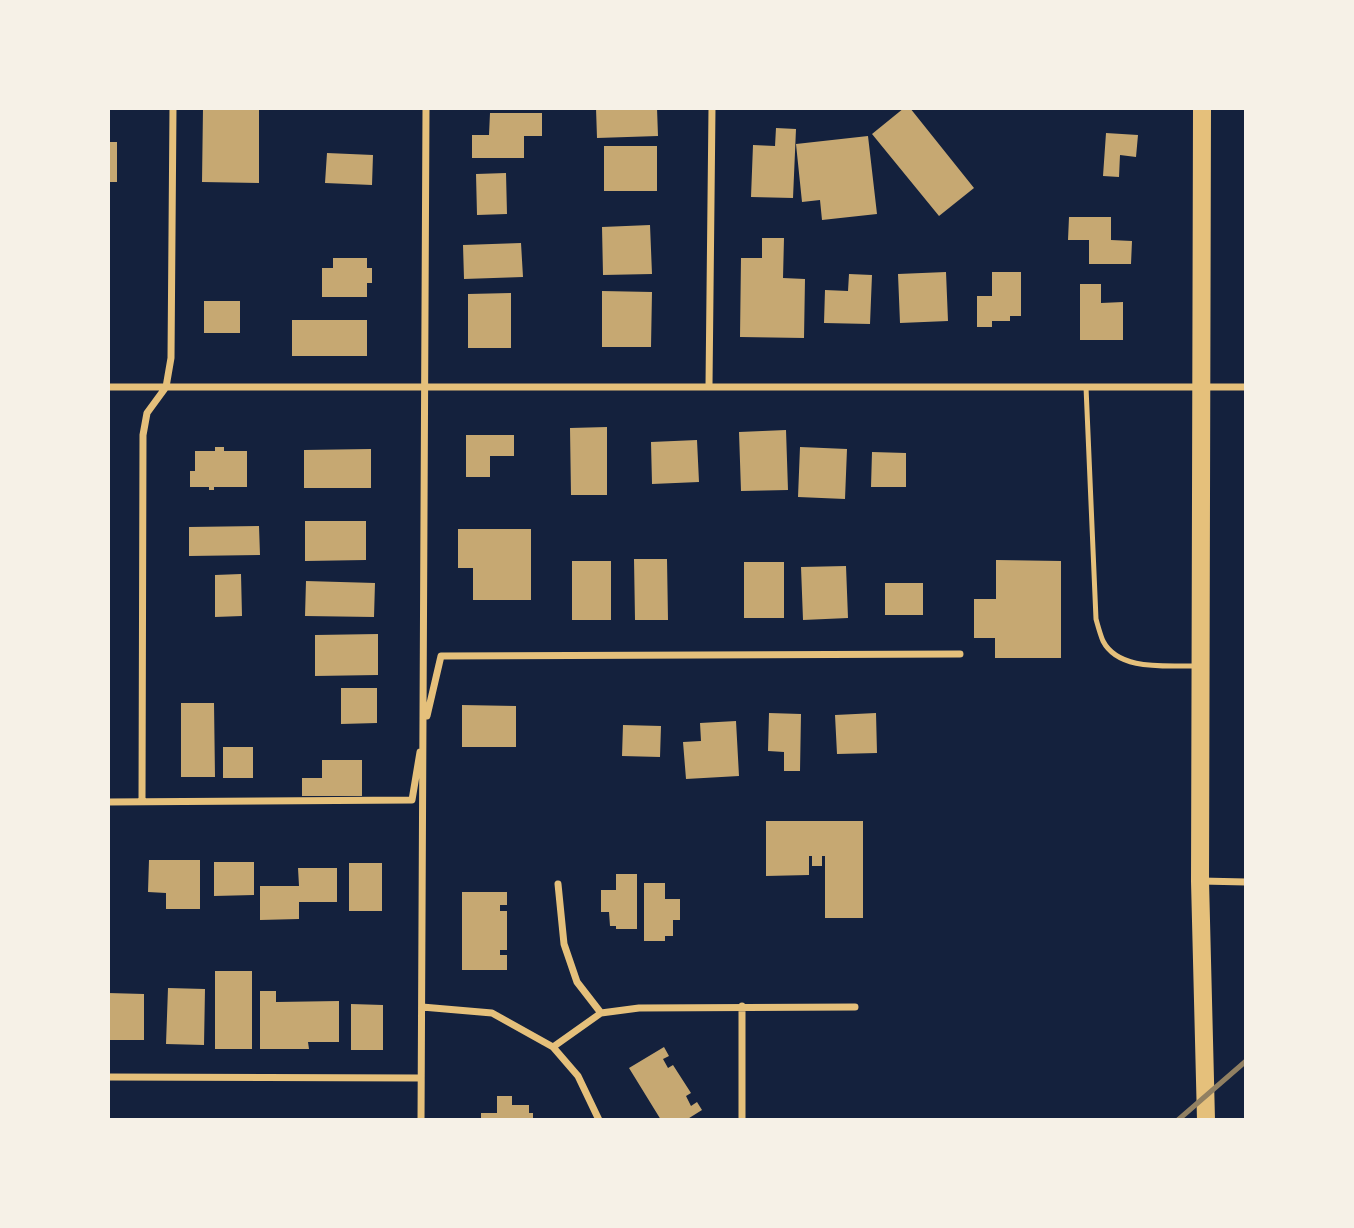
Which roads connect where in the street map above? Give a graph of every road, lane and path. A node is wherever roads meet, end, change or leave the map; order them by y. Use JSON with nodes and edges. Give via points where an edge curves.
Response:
{"nodes":[{"id":1,"x":173,"y":108,"type":"edge"},
{"id":2,"x":426,"y":108,"type":"edge"},
{"id":3,"x":712,"y":108,"type":"edge"},
{"id":4,"x":1202,"y":108,"type":"edge"},
{"id":5,"x":425,"y":386,"type":"junction"},
{"id":6,"x":709,"y":386,"type":"junction"},
{"id":7,"x":108,"y":387,"type":"edge"},
{"id":8,"x":166,"y":387,"type":"junction"},
{"id":9,"x":1086,"y":387,"type":"junction"},
{"id":10,"x":1245,"y":387,"type":"edge"},
{"id":11,"x":1202,"y":388,"type":"junction"},
{"id":12,"x":960,"y":654,"type":"dead end"},
{"id":13,"x":1201,"y":666,"type":"junction"},
{"id":14,"x":424,"y":729,"type":"junction"},
{"id":15,"x":108,"y":802,"type":"edge"},
{"id":16,"x":142,"y":802,"type":"junction"},
{"id":17,"x":1200,"y":881,"type":"junction"},
{"id":18,"x":1245,"y":882,"type":"edge"},
{"id":19,"x":558,"y":884,"type":"dead end"},
{"id":20,"x":742,"y":1006,"type":"junction"},
{"id":21,"x":422,"y":1007,"type":"junction"},
{"id":22,"x":855,"y":1007,"type":"dead end"},
{"id":23,"x":601,"y":1013,"type":"junction"},
{"id":24,"x":553,"y":1046,"type":"junction"},
{"id":25,"x":108,"y":1077,"type":"edge"},
{"id":26,"x":421,"y":1077,"type":"junction"},
{"id":27,"x":421,"y":1119,"type":"edge"},
{"id":28,"x":599,"y":1119,"type":"edge"},
{"id":29,"x":742,"y":1119,"type":"edge"},
{"id":30,"x":1206,"y":1119,"type":"edge"}],
"edges":[{"from":1,"to":8,"type":"street","via":[[171,358]]},
{"from":2,"to":5,"type":"street"},
{"from":3,"to":6,"type":"street"},
{"from":4,"to":11,"type":"main road"},
{"from":5,"to":6,"type":"street"},
{"from":5,"to":8,"type":"street"},
{"from":5,"to":14,"type":"street"},
{"from":6,"to":9,"type":"street"},
{"from":7,"to":8,"type":"street"},
{"from":8,"to":16,"type":"street","via":[[147,414],[143,435]]},
{"from":9,"to":11,"type":"street"},
{"from":9,"to":13,"type":"lane","via":[[1096,619],[1104,643],[1119,657],[1147,665]]},
{"from":10,"to":11,"type":"street"},
{"from":11,"to":13,"type":"main road"},
{"from":12,"to":14,"type":"street","via":[[441,656]]},
{"from":13,"to":17,"type":"main road"},
{"from":14,"to":16,"type":"street","via":[[412,800]]},
{"from":14,"to":21,"type":"street"},
{"from":15,"to":16,"type":"street"},
{"from":17,"to":18,"type":"street"},
{"from":17,"to":30,"type":"main road"},
{"from":19,"to":23,"type":"street","via":[[564,944],[577,982]]},
{"from":20,"to":22,"type":"street"},
{"from":20,"to":23,"type":"street"},
{"from":20,"to":29,"type":"street"},
{"from":21,"to":24,"type":"street","via":[[492,1013]]},
{"from":21,"to":26,"type":"street"},
{"from":23,"to":24,"type":"street"},
{"from":24,"to":28,"type":"street","via":[[578,1076]]},
{"from":25,"to":26,"type":"street"},
{"from":26,"to":27,"type":"street"}]}
